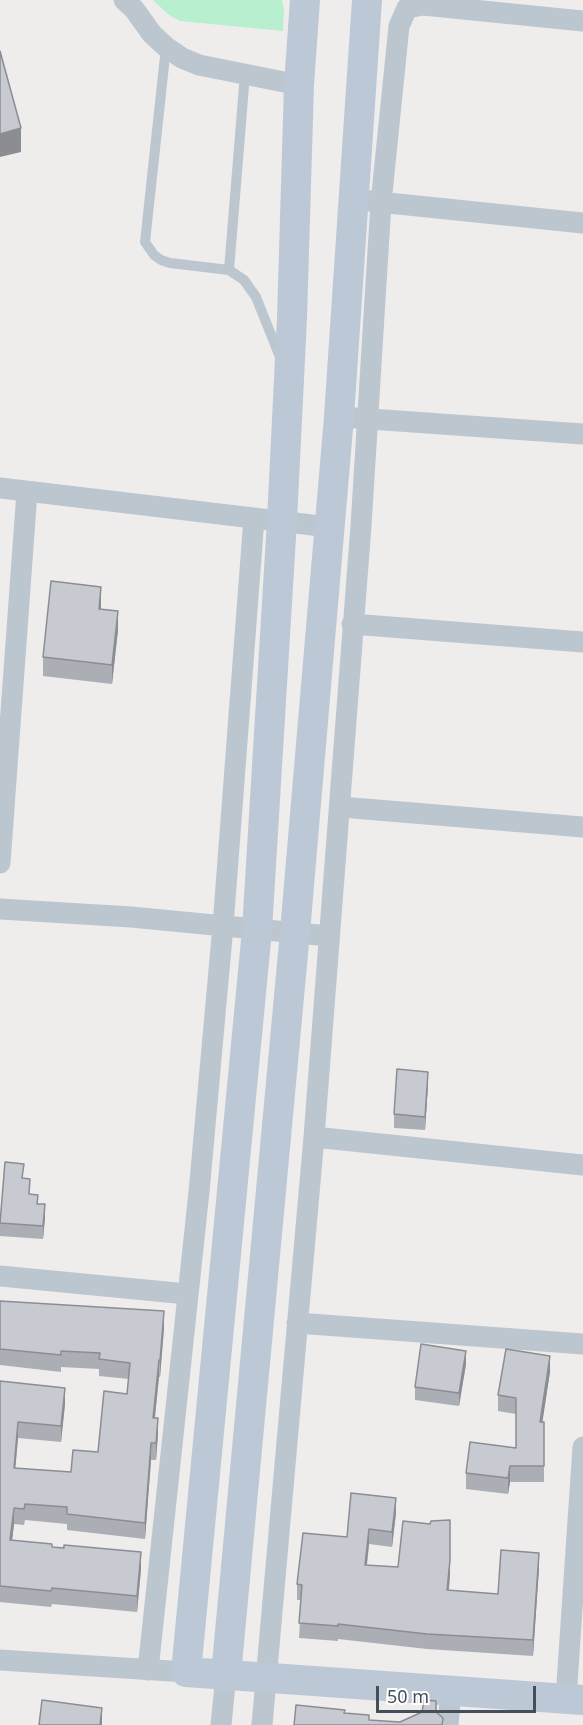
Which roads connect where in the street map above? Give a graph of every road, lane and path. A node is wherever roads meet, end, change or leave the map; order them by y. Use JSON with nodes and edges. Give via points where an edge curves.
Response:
{"nodes":[{"id":1,"x":124,"y":0,"type":"edge"},
{"id":2,"x":305,"y":0,"type":"edge"},
{"id":3,"x":367,"y":0,"type":"edge"},
{"id":4,"x":583,"y":21,"type":"edge"},
{"id":5,"x":166,"y":47,"type":"junction"},
{"id":6,"x":245,"y":74,"type":"junction"},
{"id":7,"x":299,"y":85,"type":"junction"},
{"id":8,"x":367,"y":201,"type":"junction"},
{"id":9,"x":583,"y":223,"type":"edge"},
{"id":10,"x":229,"y":270,"type":"junction"},
{"id":11,"x":289,"y":379,"type":"junction"},
{"id":12,"x":339,"y":417,"type":"junction"},
{"id":13,"x":369,"y":418,"type":"junction"},
{"id":14,"x":583,"y":434,"type":"edge"},
{"id":15,"x":0,"y":488,"type":"edge"},
{"id":16,"x":27,"y":492,"type":"junction"},
{"id":17,"x":268,"y":519,"type":"junction"},
{"id":18,"x":329,"y":527,"type":"junction"},
{"id":19,"x":352,"y":624,"type":"junction"},
{"id":20,"x":583,"y":642,"type":"edge"},
{"id":21,"x":6,"y":696,"type":"edge"},
{"id":22,"x":341,"y":807,"type":"junction"},
{"id":23,"x":583,"y":827,"type":"edge"},
{"id":24,"x":0,"y":863,"type":"edge"},
{"id":25,"x":0,"y":909,"type":"edge"},
{"id":26,"x":223,"y":926,"type":"junction"},
{"id":27,"x":257,"y":930,"type":"junction"},
{"id":28,"x":296,"y":932,"type":"junction"},
{"id":29,"x":329,"y":936,"type":"junction"},
{"id":30,"x":314,"y":1137,"type":"junction"},
{"id":31,"x":583,"y":1165,"type":"edge"},
{"id":32,"x":0,"y":1276,"type":"edge"},
{"id":33,"x":187,"y":1294,"type":"junction"},
{"id":34,"x":297,"y":1323,"type":"junction"},
{"id":35,"x":583,"y":1344,"type":"edge"},
{"id":36,"x":583,"y":1447,"type":"edge"},
{"id":37,"x":580,"y":1511,"type":"edge"},
{"id":38,"x":0,"y":1660,"type":"edge"},
{"id":39,"x":148,"y":1670,"type":"junction"},
{"id":40,"x":186,"y":1672,"type":"junction"},
{"id":41,"x":226,"y":1675,"type":"junction"},
{"id":42,"x":268,"y":1677,"type":"junction"},
{"id":43,"x":451,"y":1690,"type":"junction"},
{"id":44,"x":574,"y":1699,"type":"edge"},
{"id":45,"x":221,"y":1725,"type":"edge"},
{"id":46,"x":262,"y":1725,"type":"edge"},
{"id":47,"x":448,"y":1725,"type":"edge"}],
"edges":[{"from":1,"to":5,"type":"street"},
{"from":2,"to":7,"type":"street"},
{"from":3,"to":8,"type":"street"},
{"from":4,"to":8,"type":"street","via":[[423,4],[407,8],[399,26]]},
{"from":5,"to":6,"type":"street","via":[[199,65]]},
{"from":5,"to":10,"type":"lane","via":[[145,242],[154,255],[170,263]]},
{"from":6,"to":7,"type":"street"},
{"from":6,"to":10,"type":"lane"},
{"from":7,"to":11,"type":"street"},
{"from":8,"to":9,"type":"street"},
{"from":8,"to":12,"type":"street"},
{"from":8,"to":13,"type":"street"},
{"from":10,"to":11,"type":"lane","via":[[244,280],[256,297]]},
{"from":11,"to":17,"type":"street"},
{"from":12,"to":13,"type":"street"},
{"from":12,"to":18,"type":"street"},
{"from":13,"to":14,"type":"street"},
{"from":13,"to":19,"type":"street"},
{"from":15,"to":16,"type":"street"},
{"from":16,"to":17,"type":"street"},
{"from":16,"to":21,"type":"street"},
{"from":17,"to":18,"type":"street"},
{"from":17,"to":26,"type":"street"},
{"from":17,"to":27,"type":"street"},
{"from":18,"to":28,"type":"street"},
{"from":19,"to":20,"type":"street"},
{"from":19,"to":22,"type":"street"},
{"from":21,"to":24,"type":"street"},
{"from":22,"to":23,"type":"street"},
{"from":22,"to":29,"type":"street"},
{"from":25,"to":26,"type":"street"},
{"from":26,"to":27,"type":"street"},
{"from":26,"to":33,"type":"street"},
{"from":27,"to":28,"type":"street"},
{"from":27,"to":40,"type":"street"},
{"from":28,"to":29,"type":"street"},
{"from":28,"to":41,"type":"street"},
{"from":29,"to":30,"type":"street"},
{"from":30,"to":31,"type":"street"},
{"from":30,"to":34,"type":"street"},
{"from":32,"to":33,"type":"street"},
{"from":33,"to":39,"type":"street"},
{"from":34,"to":35,"type":"street"},
{"from":34,"to":42,"type":"street"},
{"from":36,"to":37,"type":"street"},
{"from":37,"to":44,"type":"street"},
{"from":38,"to":39,"type":"street"},
{"from":39,"to":40,"type":"street"},
{"from":40,"to":41,"type":"street"},
{"from":41,"to":42,"type":"street"},
{"from":41,"to":45,"type":"street"},
{"from":42,"to":43,"type":"street"},
{"from":42,"to":46,"type":"street"},
{"from":43,"to":44,"type":"street"},
{"from":43,"to":47,"type":"street"}]}
